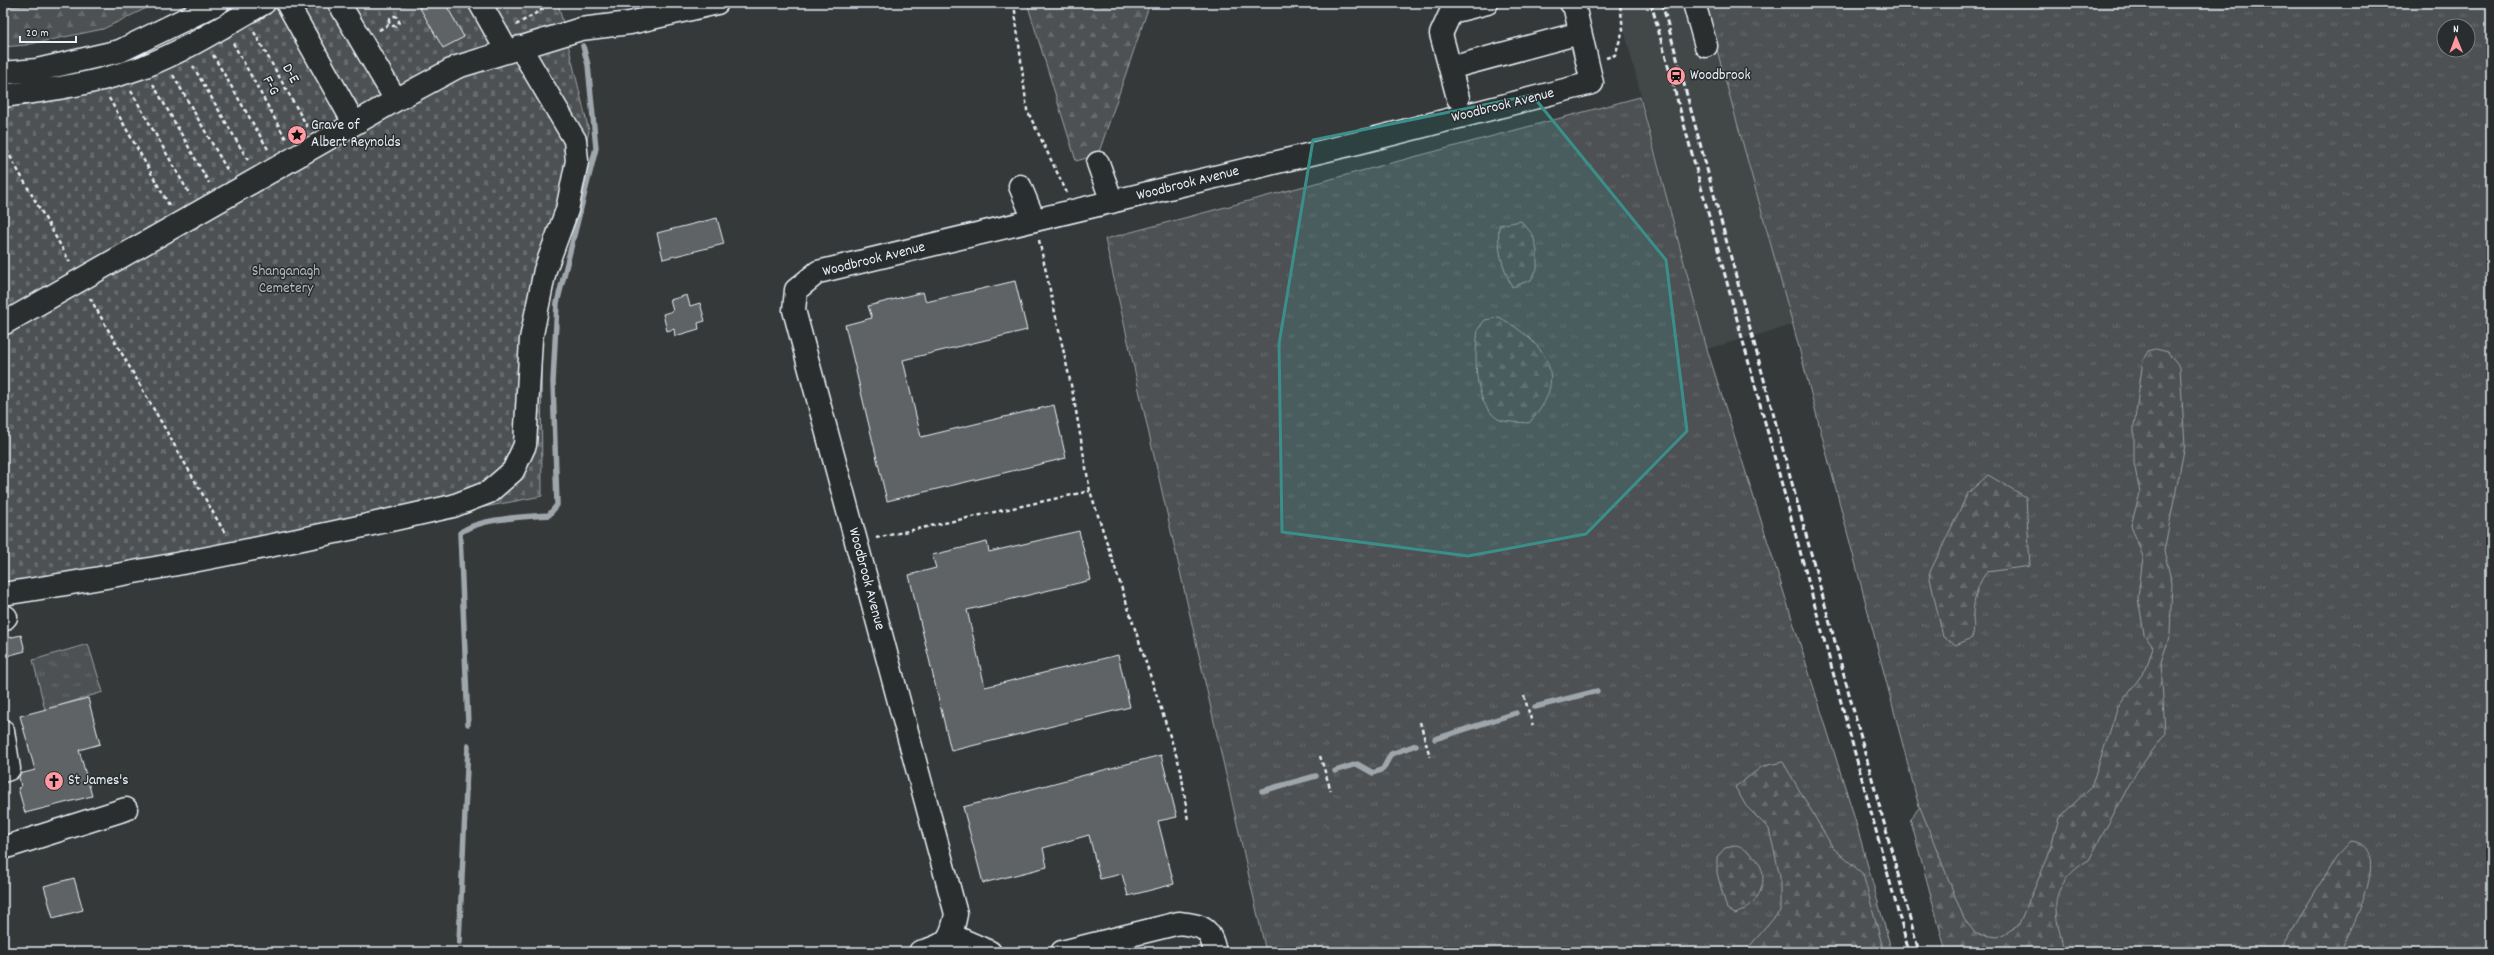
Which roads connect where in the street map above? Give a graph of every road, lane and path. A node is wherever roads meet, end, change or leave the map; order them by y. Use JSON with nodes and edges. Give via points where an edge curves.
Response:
{"nodes":[{"id":1,"x":218,"y":3,"type":"edge"},
{"id":2,"x":264,"y":3,"type":"edge"},
{"id":3,"x":287,"y":3,"type":"edge"},
{"id":4,"x":339,"y":3,"type":"edge"},
{"id":5,"x":480,"y":3,"type":"edge"},
{"id":6,"x":553,"y":3,"type":"edge"},
{"id":7,"x":717,"y":3,"type":"edge"},
{"id":8,"x":1014,"y":3,"type":"edge"},
{"id":9,"x":1487,"y":3,"type":"edge"},
{"id":10,"x":1571,"y":3,"type":"edge"},
{"id":11,"x":1620,"y":3,"type":"edge"},
{"id":12,"x":1694,"y":3,"type":"edge"},
{"id":13,"x":244,"y":14,"type":"junction"},
{"id":14,"x":390,"y":24,"type":"dead end"},
{"id":15,"x":224,"y":26,"type":"junction"},
{"id":16,"x":377,"y":31,"type":"dead end"},
{"id":17,"x":1580,"y":33,"type":"junction"},
{"id":18,"x":203,"y":37,"type":"junction"},
{"id":19,"x":509,"y":45,"type":"junction"},
{"id":20,"x":1706,"y":46,"type":"dead end"},
{"id":21,"x":183,"y":48,"type":"junction"},
{"id":22,"x":163,"y":57,"type":"junction"},
{"id":23,"x":143,"y":66,"type":"junction"},
{"id":24,"x":1450,"y":68,"type":"junction"},
{"id":25,"x":3,"y":73,"type":"edge"},
{"id":26,"x":1590,"y":73,"type":"junction"},
{"id":27,"x":121,"y":74,"type":"junction"},
{"id":28,"x":99,"y":80,"type":"junction"},
{"id":29,"x":3,"y":96,"type":"edge"},
{"id":30,"x":1458,"y":98,"type":"dead end"},
{"id":31,"x":396,"y":100,"type":"junction"},
{"id":32,"x":354,"y":123,"type":"junction"},
{"id":33,"x":3,"y":144,"type":"edge"},
{"id":34,"x":317,"y":145,"type":"junction"},
{"id":35,"x":287,"y":162,"type":"junction"},
{"id":36,"x":1098,"y":163,"type":"dead end"},
{"id":37,"x":258,"y":178,"type":"junction"},
{"id":38,"x":1020,"y":186,"type":"dead end"},
{"id":39,"x":238,"y":190,"type":"junction"},
{"id":40,"x":219,"y":201,"type":"junction"},
{"id":41,"x":1112,"y":202,"type":"junction"},
{"id":42,"x":1075,"y":210,"type":"junction"},
{"id":43,"x":199,"y":212,"type":"junction"},
{"id":44,"x":1034,"y":220,"type":"junction"},
{"id":45,"x":179,"y":223,"type":"junction"},
{"id":46,"x":80,"y":280,"type":"junction"},
{"id":47,"x":3,"y":324,"type":"edge"},
{"id":48,"x":1090,"y":491,"type":"junction"},
{"id":49,"x":228,"y":537,"type":"dead end"},
{"id":50,"x":855,"y":540,"type":"junction"},
{"id":51,"x":3,"y":594,"type":"edge"},
{"id":52,"x":1524,"y":696,"type":"dead end"},
{"id":53,"x":1420,"y":722,"type":"dead end"},
{"id":54,"x":1532,"y":726,"type":"dead end"},
{"id":55,"x":3,"y":731,"type":"edge"},
{"id":56,"x":1320,"y":756,"type":"dead end"},
{"id":57,"x":1430,"y":757,"type":"dead end"},
{"id":58,"x":3,"y":771,"type":"edge"},
{"id":59,"x":1331,"y":791,"type":"dead end"},
{"id":60,"x":126,"y":809,"type":"dead end"},
{"id":61,"x":1188,"y":820,"type":"dead end"},
{"id":62,"x":3,"y":848,"type":"edge"},
{"id":63,"x":952,"y":935,"type":"junction"},
{"id":64,"x":920,"y":952,"type":"edge"},
{"id":65,"x":990,"y":952,"type":"edge"},
{"id":66,"x":1062,"y":952,"type":"edge"},
{"id":67,"x":1215,"y":952,"type":"edge"}],
"edges":[{"from":1,"to":25,"type":"street","via":[[120,51],[37,70]]},
{"from":2,"to":13,"type":"street"},
{"from":3,"to":32,"type":"street"},
{"from":4,"to":31,"type":"street"},
{"from":5,"to":19,"type":"street"},
{"from":6,"to":19,"type":"path"},
{"from":7,"to":19,"type":"street","via":[[630,23],[581,29]]},
{"from":8,"to":42,"type":"path","via":[[1027,110]]},
{"from":9,"to":24,"type":"street","via":[[1452,12],[1441,34]]},
{"from":10,"to":17,"type":"street","via":[[1574,6]]},
{"from":11,"to":26,"type":"path","via":[[1623,30],[1615,55]]},
{"from":12,"to":20,"type":"street"},
{"from":13,"to":15,"type":"street"},
{"from":13,"to":34,"type":"path","name":"D-E"},
{"from":14,"to":16,"type":"path"},
{"from":15,"to":18,"type":"street"},
{"from":15,"to":35,"type":"path","name":"F-G"},
{"from":17,"to":24,"type":"street"},
{"from":17,"to":26,"type":"street"},
{"from":18,"to":21,"type":"street"},
{"from":18,"to":35,"type":"path"},
{"from":19,"to":31,"type":"street","via":[[457,67]]},
{"from":19,"to":51,"type":"street","via":[[575,140],[577,161],[567,210],[545,270],[531,339],[524,445],[513,471],[489,492],[453,506],[165,567]]},
{"from":21,"to":22,"type":"street"},
{"from":21,"to":37,"type":"path"},
{"from":22,"to":23,"type":"street"},
{"from":22,"to":39,"type":"path"},
{"from":23,"to":27,"type":"street"},
{"from":23,"to":40,"type":"path"},
{"from":24,"to":30,"type":"street"},
{"from":26,"to":41,"type":"street","name":"Woodbrook Avenue"},
{"from":27,"to":28,"type":"street"},
{"from":27,"to":43,"type":"path"},
{"from":28,"to":29,"type":"street"},
{"from":28,"to":45,"type":"path"},
{"from":31,"to":32,"type":"street"},
{"from":32,"to":34,"type":"street"},
{"from":33,"to":46,"type":"path"},
{"from":34,"to":35,"type":"street"},
{"from":35,"to":37,"type":"street"},
{"from":36,"to":41,"type":"street"},
{"from":37,"to":39,"type":"street"},
{"from":38,"to":44,"type":"street"},
{"from":39,"to":40,"type":"street"},
{"from":40,"to":43,"type":"street"},
{"from":41,"to":42,"type":"street","name":"Woodbrook Avenue"},
{"from":42,"to":44,"type":"street","name":"Woodbrook Avenue"},
{"from":43,"to":45,"type":"street"},
{"from":44,"to":48,"type":"path","via":[[1073,394]]},
{"from":44,"to":50,"type":"street","name":"Woodbrook Avenue","via":[[818,272],[796,290],[794,310]]},
{"from":45,"to":46,"type":"street"},
{"from":46,"to":47,"type":"street"},
{"from":46,"to":49,"type":"path"},
{"from":48,"to":50,"type":"path","via":[[869,540]]},
{"from":48,"to":61,"type":"path","via":[[1180,770]]},
{"from":50,"to":63,"type":"street","name":"Woodbrook Avenue","via":[[956,914]]},
{"from":52,"to":54,"type":"path"},
{"from":53,"to":57,"type":"path"},
{"from":55,"to":58,"type":"street","via":[[9,770]]},
{"from":56,"to":59,"type":"path"},
{"from":60,"to":62,"type":"street"},
{"from":63,"to":64,"type":"street","via":[[936,948]]},
{"from":63,"to":65,"type":"street"},
{"from":66,"to":67,"type":"street","via":[[1179,923],[1198,925],[1212,936]]}]}
